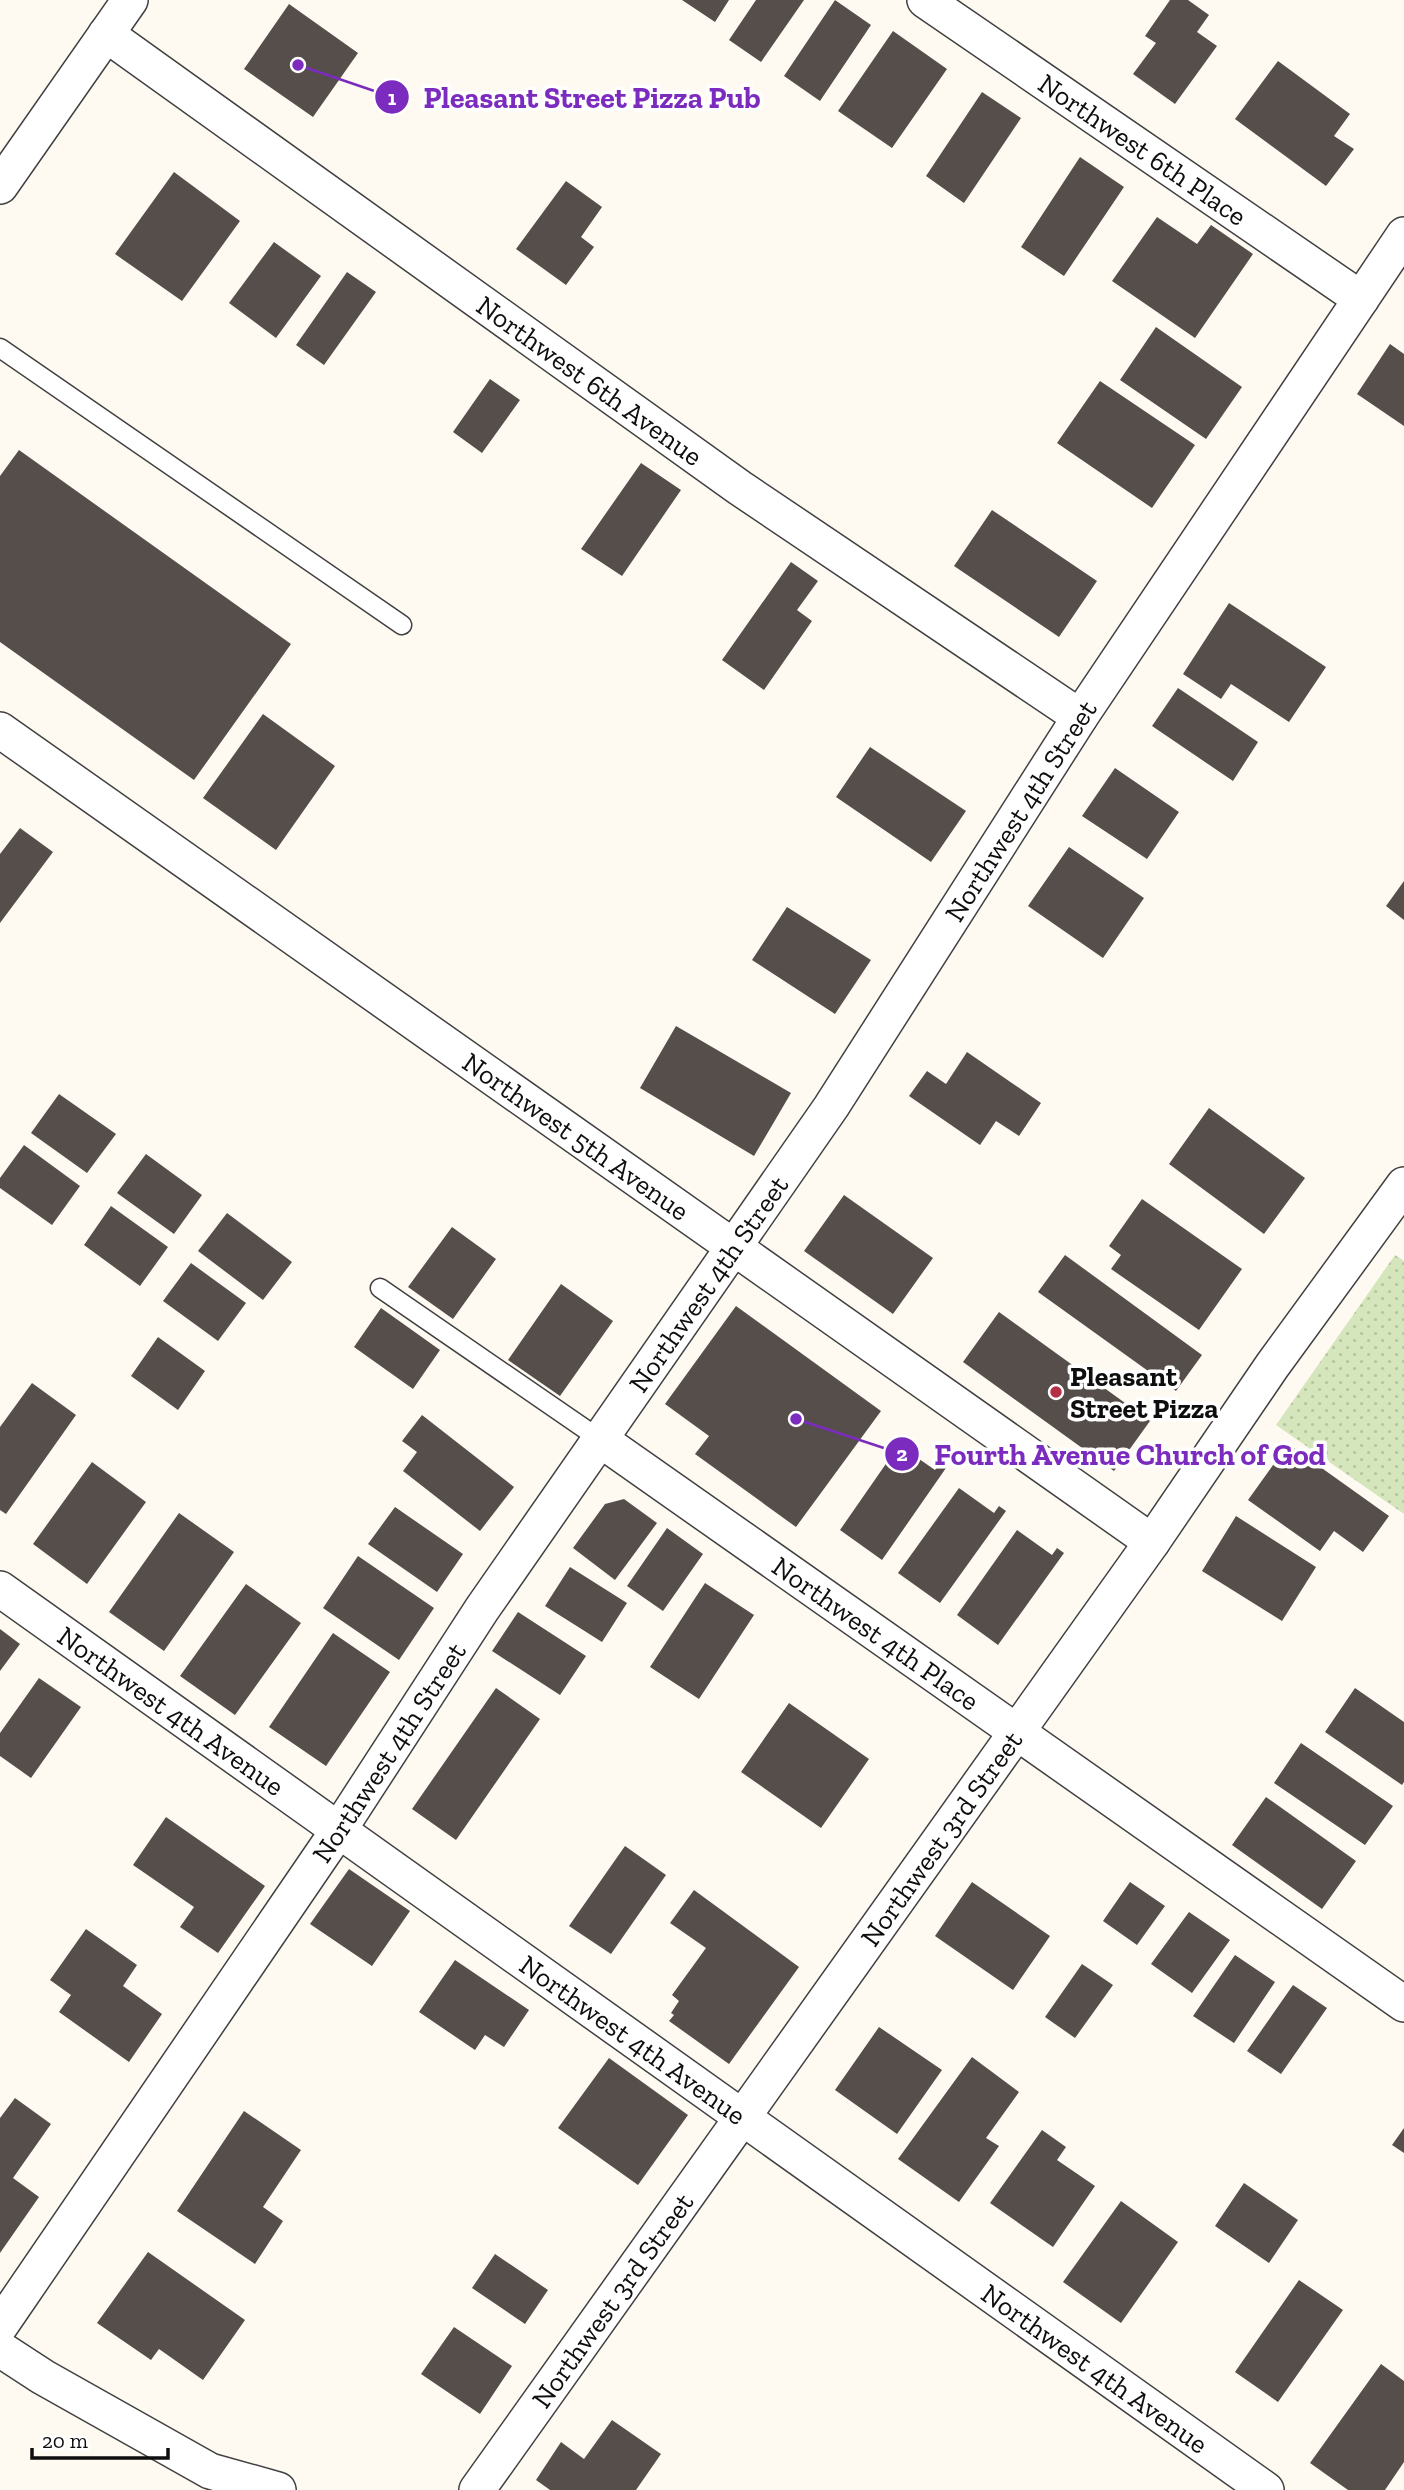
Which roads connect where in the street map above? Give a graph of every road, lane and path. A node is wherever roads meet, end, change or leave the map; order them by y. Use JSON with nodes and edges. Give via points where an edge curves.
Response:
{"nodes":[{"id":1,"x":130,"y":0,"type":"edge"},
{"id":2,"x":925,"y":0,"type":"edge"},
{"id":3,"x":106,"y":34,"type":"junction"},
{"id":4,"x":0,"y":186,"type":"edge"},
{"id":5,"x":1404,"y":235,"type":"edge"},
{"id":6,"x":1361,"y":299,"type":"junction"},
{"id":7,"x":0,"y":348,"type":"edge"},
{"id":8,"x":402,"y":625,"type":"dead end"},
{"id":9,"x":1080,"y":717,"type":"junction"},
{"id":10,"x":0,"y":730,"type":"edge"},
{"id":11,"x":1404,"y":1185,"type":"edge"},
{"id":12,"x":734,"y":1248,"type":"junction"},
{"id":13,"x":380,"y":1287,"type":"dead end"},
{"id":14,"x":601,"y":1440,"type":"junction"},
{"id":15,"x":1152,"y":1542,"type":"junction"},
{"id":16,"x":0,"y":1588,"type":"edge"},
{"id":17,"x":1017,"y":1733,"type":"junction"},
{"id":18,"x":338,"y":1831,"type":"junction"},
{"id":19,"x":1404,"y":2004,"type":"edge"},
{"id":20,"x":744,"y":2117,"type":"junction"},
{"id":21,"x":0,"y":2326,"type":"edge"},
{"id":22,"x":0,"y":2349,"type":"edge"},
{"id":23,"x":278,"y":2490,"type":"edge"},
{"id":24,"x":477,"y":2490,"type":"edge"},
{"id":25,"x":1266,"y":2490,"type":"edge"}],
"edges":[{"from":1,"to":3,"type":"street"},
{"from":2,"to":6,"type":"street","name":"Northwest 6th Place"},
{"from":3,"to":4,"type":"street"},
{"from":3,"to":9,"type":"street","name":"Northwest 6th Avenue","via":[[740,488]]},
{"from":5,"to":6,"type":"street","name":"Northwest 4th Street"},
{"from":6,"to":9,"type":"street","name":"Northwest 4th Street"},
{"from":7,"to":8,"type":"lane"},
{"from":9,"to":12,"type":"street","name":"Northwest 4th Street","via":[[831,1107]]},
{"from":10,"to":12,"type":"street","name":"Northwest 5th Avenue"},
{"from":11,"to":15,"type":"street","name":"Northwest 3rd Street"},
{"from":12,"to":14,"type":"street","name":"Northwest 4th Street"},
{"from":12,"to":15,"type":"street","name":"Northwest 5th Avenue"},
{"from":13,"to":14,"type":"lane","name":"Northwest 4th Place"},
{"from":14,"to":17,"type":"street","name":"Northwest 4th Place"},
{"from":14,"to":18,"type":"street","name":"Northwest 4th Street","via":[[482,1609]]},
{"from":15,"to":17,"type":"street","name":"Northwest 3rd Street"},
{"from":16,"to":18,"type":"street","name":"Northwest 4th Avenue"},
{"from":17,"to":19,"type":"street","name":"Northwest 4th Place"},
{"from":17,"to":20,"type":"street","name":"Northwest 3rd Street"},
{"from":18,"to":20,"type":"street","name":"Northwest 4th Avenue"},
{"from":18,"to":21,"type":"street","name":"Northwest 4th Street"},
{"from":20,"to":24,"type":"street","name":"Northwest 3rd Street"},
{"from":20,"to":25,"type":"street","name":"Northwest 4th Avenue"},
{"from":22,"to":23,"type":"street","via":[[210,2471]]}]}
